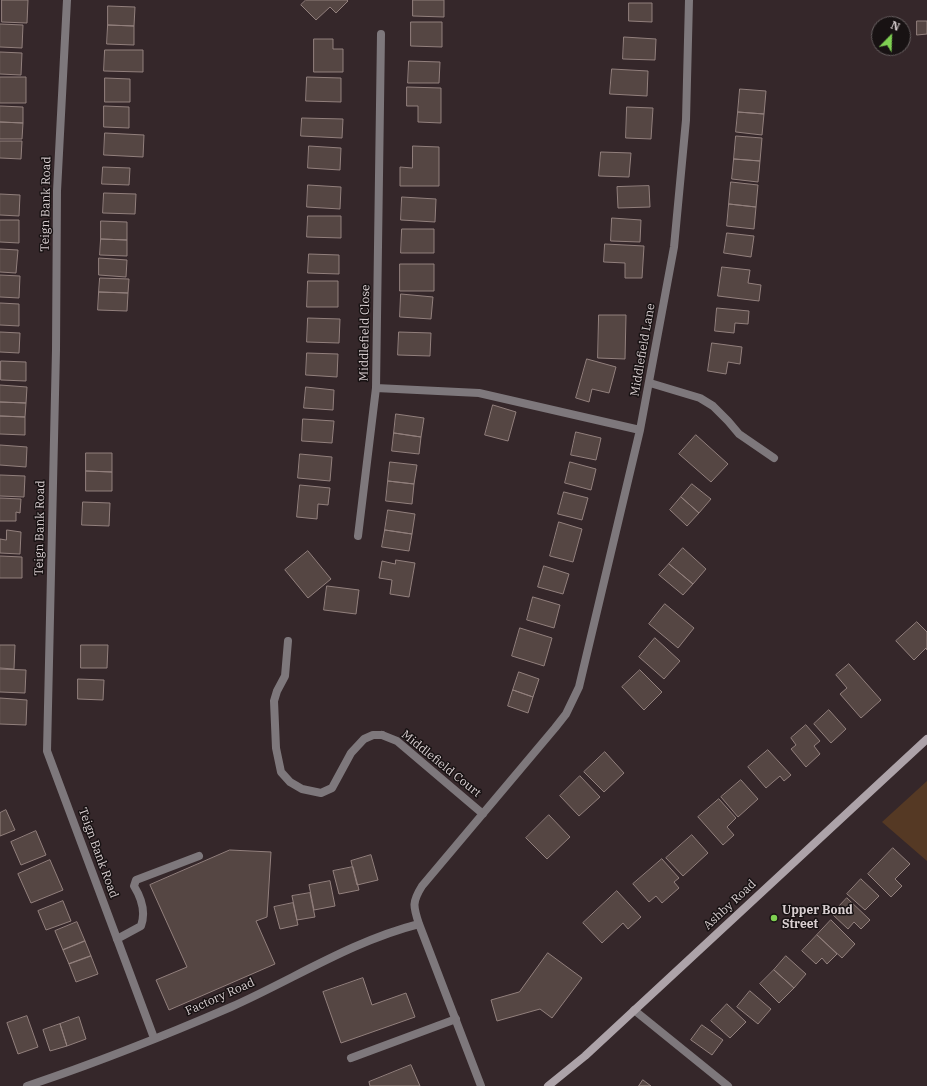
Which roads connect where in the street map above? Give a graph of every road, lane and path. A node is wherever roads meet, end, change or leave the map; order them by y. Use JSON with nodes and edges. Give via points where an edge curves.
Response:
{"nodes":[{"id":1,"x":67,"y":0,"type":"edge"},
{"id":2,"x":689,"y":0,"type":"edge"},
{"id":3,"x":382,"y":34,"type":"dead end"},
{"id":4,"x":650,"y":383,"type":"junction"},
{"id":5,"x":376,"y":388,"type":"junction"},
{"id":6,"x":640,"y":430,"type":"junction"},
{"id":7,"x":774,"y":458,"type":"dead end"},
{"id":8,"x":358,"y":536,"type":"dead end"},
{"id":9,"x":288,"y":641,"type":"dead end"},
{"id":10,"x":927,"y":739,"type":"edge"},
{"id":11,"x":483,"y":814,"type":"junction"},
{"id":12,"x":198,"y":856,"type":"dead end"},
{"id":13,"x":419,"y":924,"type":"junction"},
{"id":14,"x":117,"y":939,"type":"junction"},
{"id":15,"x":634,"y":1010,"type":"junction"},
{"id":16,"x":456,"y":1019,"type":"junction"},
{"id":17,"x":154,"y":1038,"type":"junction"},
{"id":18,"x":351,"y":1058,"type":"dead end"},
{"id":19,"x":27,"y":1086,"type":"edge"},
{"id":20,"x":481,"y":1086,"type":"edge"},
{"id":21,"x":548,"y":1086,"type":"edge"},
{"id":22,"x":728,"y":1086,"type":"edge"}],
"edges":[{"from":1,"to":14,"type":"street","name":"Teign Bank Road","via":[[57,191],[47,751]]},
{"from":2,"to":4,"type":"street","name":"Middlefield Lane","via":[[687,113],[679,205]]},
{"from":3,"to":5,"type":"street","name":"Middlefield Close"},
{"from":4,"to":6,"type":"street","name":"Middlefield Lane"},
{"from":4,"to":7,"type":"street","via":[[700,398],[713,406],[739,434]]},
{"from":5,"to":6,"type":"street","name":"Middlefield Close","via":[[479,393]]},
{"from":5,"to":8,"type":"street"},
{"from":6,"to":11,"type":"street","name":"Middlefield Lane","via":[[575,698],[555,728]]},
{"from":9,"to":11,"type":"street","name":"Middlefield Court","via":[[285,676],[274,700],[276,748],[281,772],[290,782],[302,789],[321,793],[332,788],[351,753],[364,740],[373,735],[382,735],[397,741]]},
{"from":10,"to":15,"type":"main road","name":"Ashby Road"},
{"from":11,"to":13,"type":"street","name":"Middlefield Lane","via":[[417,895],[414,901]]},
{"from":12,"to":14,"type":"street","via":[[136,880],[134,886],[140,896],[144,916],[141,926]]},
{"from":13,"to":16,"type":"street","name":"Middlefield Lane"},
{"from":13,"to":17,"type":"street","name":"Factory Road","via":[[394,930],[365,942],[232,1006]]},
{"from":14,"to":17,"type":"street","name":"Teign Bank Road"},
{"from":15,"to":21,"type":"main road","name":"Ashby Road","via":[[585,1056]]},
{"from":15,"to":22,"type":"street"},
{"from":16,"to":18,"type":"street"},
{"from":16,"to":20,"type":"street","name":"Middlefield Lane"},
{"from":17,"to":19,"type":"street","name":"Factory Road","via":[[94,1063]]}]}
